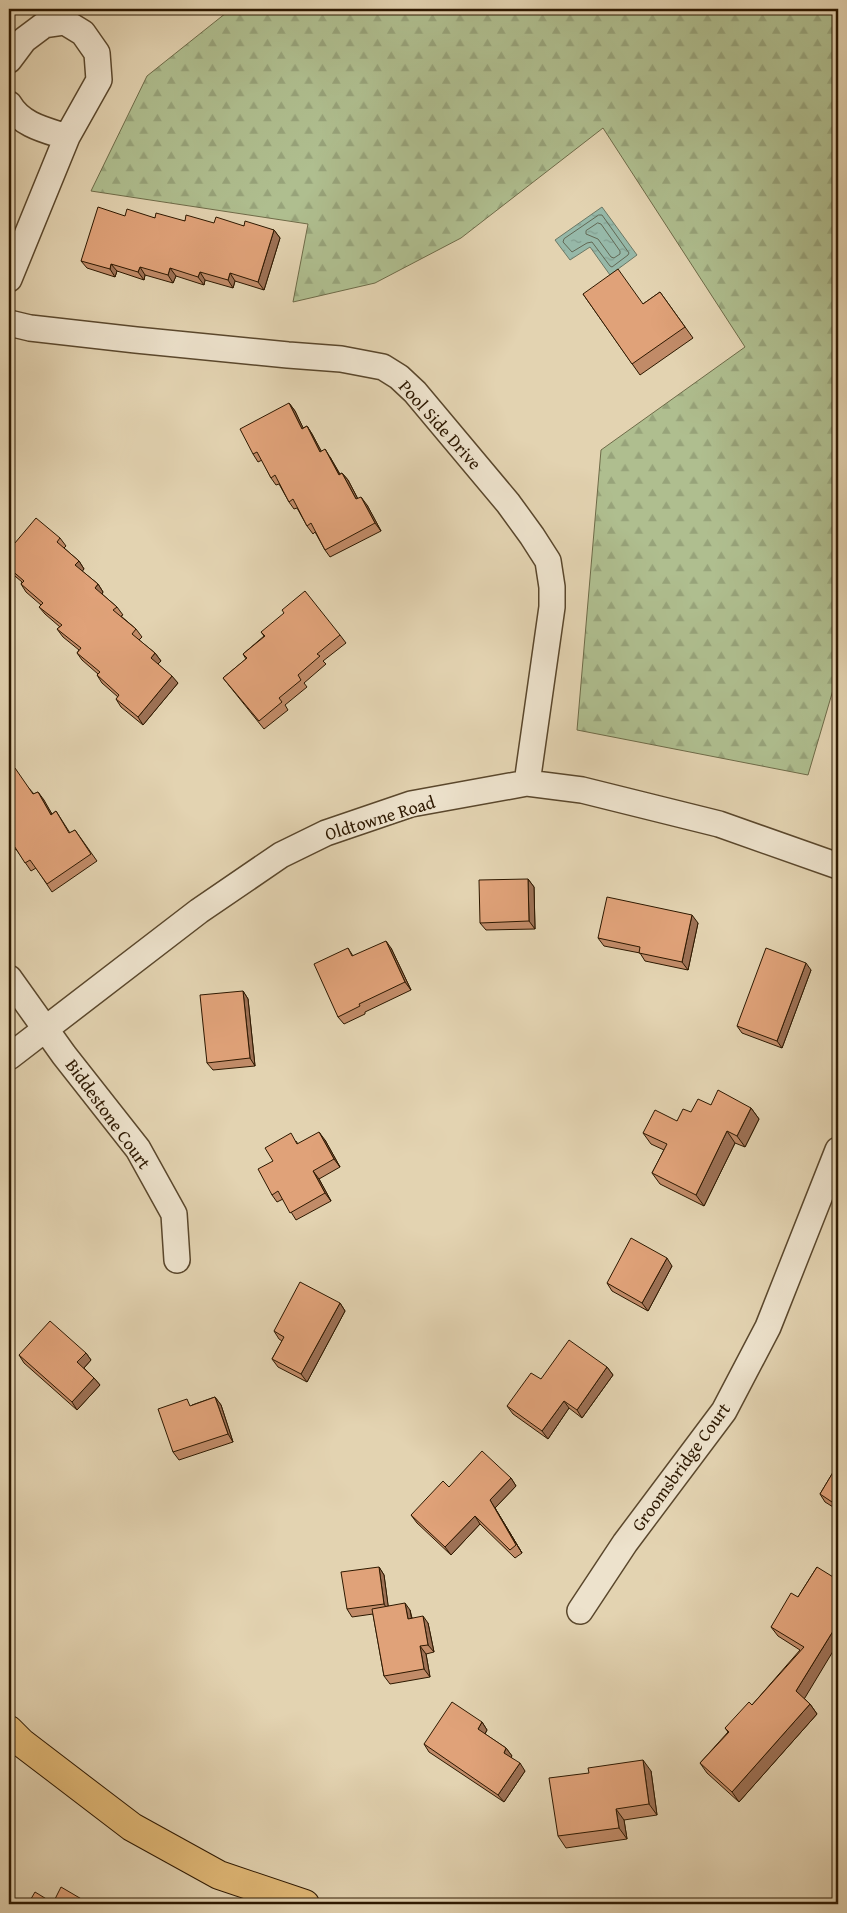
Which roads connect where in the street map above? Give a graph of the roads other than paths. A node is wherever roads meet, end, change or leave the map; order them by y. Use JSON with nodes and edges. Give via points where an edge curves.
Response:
{"nodes":[{"id":1,"x":9,"y":60,"type":"edge"},
{"id":2,"x":9,"y":104,"type":"edge"},
{"id":3,"x":67,"y":137,"type":"junction"},
{"id":4,"x":9,"y":279,"type":"edge"},
{"id":5,"x":9,"y":323,"type":"edge"},
{"id":6,"x":527,"y":783,"type":"junction"},
{"id":7,"x":838,"y":866,"type":"edge"},
{"id":8,"x":9,"y":978,"type":"edge"},
{"id":9,"x":45,"y":1029,"type":"junction"},
{"id":10,"x":9,"y":1057,"type":"edge"},
{"id":11,"x":838,"y":1150,"type":"edge"},
{"id":12,"x":177,"y":1260,"type":"dead end"},
{"id":13,"x":580,"y":1611,"type":"dead end"},
{"id":14,"x":9,"y":1730,"type":"edge"},
{"id":15,"x":305,"y":1904,"type":"edge"}],
"edges":[{"from":1,"to":3,"type":"street","via":[[24,40],[44,25],[65,22],[83,34],[97,53],[99,80]]},
{"from":2,"to":3,"type":"street","via":[[22,120]]},
{"from":3,"to":4,"type":"street"},
{"from":5,"to":6,"type":"street","name":"Pool Side Drive","via":[[136,340],[341,359],[383,367],[404,382],[508,503],[548,561],[552,607]]},
{"from":6,"to":7,"type":"street","name":"Oldtowne Road","via":[[582,790],[719,824]]},
{"from":6,"to":9,"type":"street","name":"Oldtowne Road","via":[[411,804],[326,833],[281,855],[199,911]]},
{"from":8,"to":9,"type":"street","name":"Biddestone Court"},
{"from":9,"to":10,"type":"street","name":"Oldtowne Road"},
{"from":9,"to":12,"type":"street","name":"Biddestone Court","via":[[138,1149],[174,1214]]},
{"from":11,"to":13,"type":"street","name":"Groomsbridge Court","via":[[768,1327],[724,1411],[625,1543]]},
{"from":14,"to":15,"type":"main road","via":[[132,1828],[219,1874]]}]}
